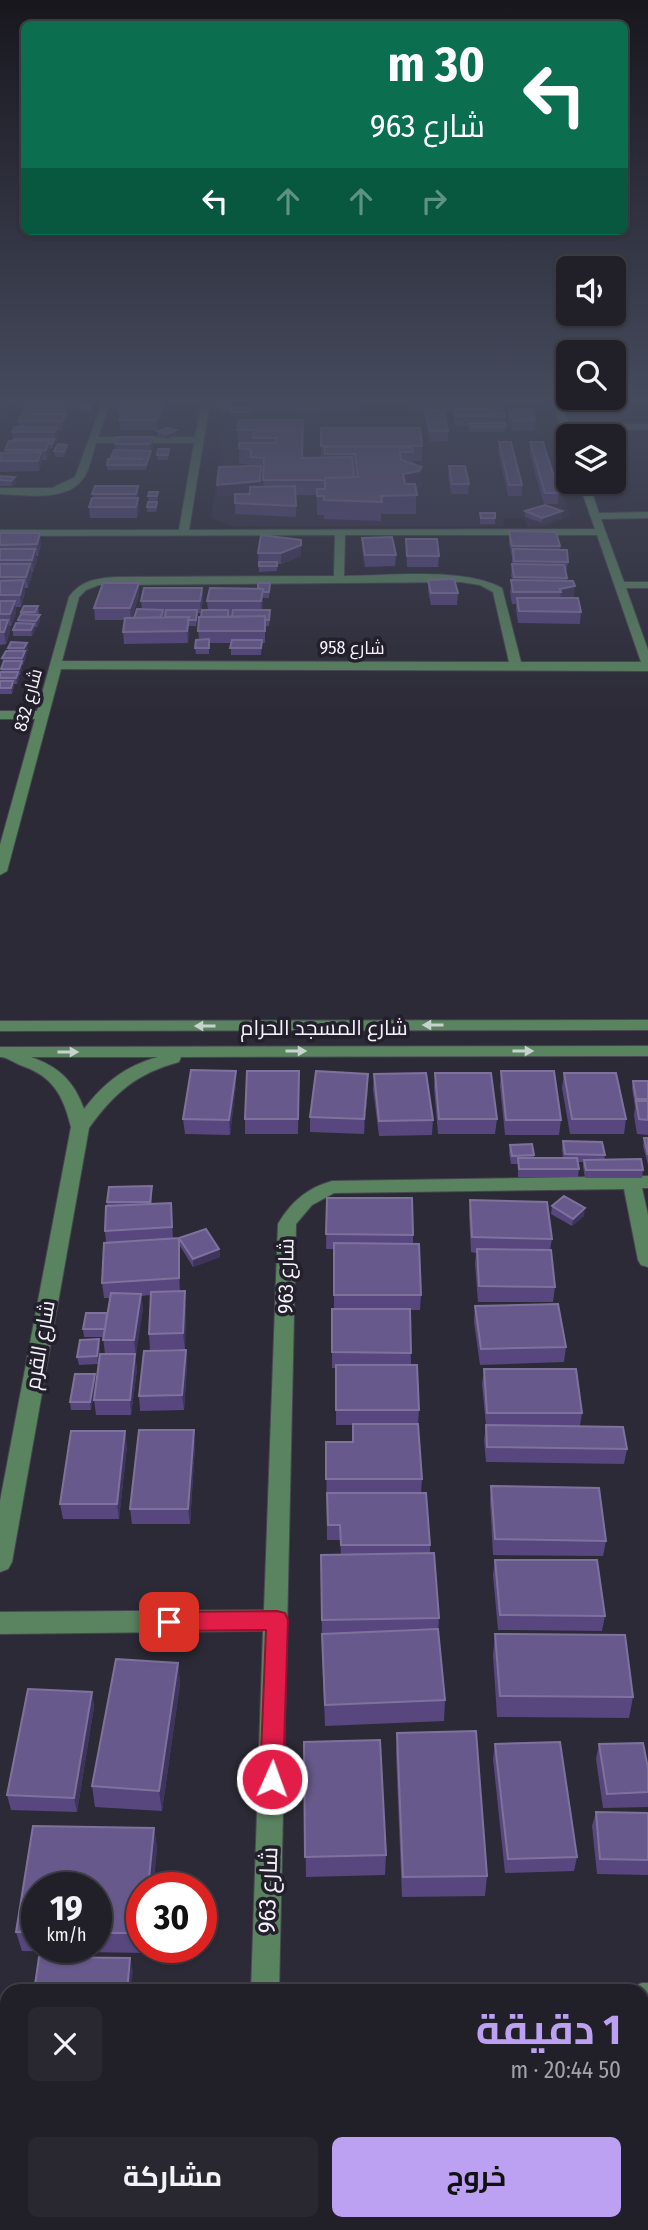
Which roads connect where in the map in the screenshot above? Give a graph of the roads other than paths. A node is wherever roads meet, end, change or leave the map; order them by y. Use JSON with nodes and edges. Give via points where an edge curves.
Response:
{"nodes":[{"id":1,"x":187,"y":505,"type":"edge"},
{"id":2,"x":591,"y":505,"type":"edge"},
{"id":3,"x":648,"y":515,"type":"edge"},
{"id":4,"x":594,"y":516,"type":"junction"},
{"id":5,"x":600,"y":532,"type":"junction"},
{"id":6,"x":0,"y":533,"type":"edge"},
{"id":7,"x":183,"y":533,"type":"junction"},
{"id":8,"x":340,"y":533,"type":"junction"},
{"id":9,"x":339,"y":579,"type":"junction"},
{"id":10,"x":619,"y":585,"type":"junction"},
{"id":11,"x":648,"y":585,"type":"edge"},
{"id":12,"x":56,"y":664,"type":"junction"},
{"id":13,"x":516,"y":666,"type":"junction"},
{"id":14,"x":648,"y":667,"type":"edge"},
{"id":15,"x":0,"y":715,"type":"edge"},
{"id":16,"x":42,"y":715,"type":"junction"},
{"id":17,"x":0,"y":871,"type":"edge"},
{"id":18,"x":648,"y":1025,"type":"edge"},
{"id":19,"x":0,"y":1026,"type":"edge"},
{"id":20,"x":199,"y":1051,"type":"junction"},
{"id":21,"x":648,"y":1051,"type":"edge"},
{"id":22,"x":0,"y":1053,"type":"edge"},
{"id":23,"x":80,"y":1127,"type":"junction"},
{"id":24,"x":640,"y":1183,"type":"edge"},
{"id":25,"x":648,"y":1260,"type":"edge"},
{"id":26,"x":0,"y":1562,"type":"edge"},
{"id":27,"x":277,"y":1620,"type":"junction"},
{"id":28,"x":0,"y":1623,"type":"edge"},
{"id":29,"x":265,"y":1984,"type":"edge"}],
"edges":[{"from":1,"to":7,"type":"street"},
{"from":2,"to":4,"type":"street"},
{"from":3,"to":4,"type":"street"},
{"from":4,"to":5,"type":"street"},
{"from":5,"to":8,"type":"street"},
{"from":5,"to":10,"type":"street"},
{"from":6,"to":7,"type":"street"},
{"from":7,"to":8,"type":"street"},
{"from":8,"to":9,"type":"street"},
{"from":9,"to":12,"type":"street","name":"شارع 832","via":[[117,580],[88,585],[74,597]]},
{"from":9,"to":13,"type":"street","via":[[483,582],[498,590]]},
{"from":10,"to":11,"type":"street"},
{"from":10,"to":14,"type":"street"},
{"from":12,"to":13,"type":"street","name":"شارع 958"},
{"from":12,"to":16,"type":"street","name":"شارع 832"},
{"from":13,"to":14,"type":"street","name":"شارع 958"},
{"from":15,"to":16,"type":"street"},
{"from":16,"to":17,"type":"street","name":"شارع 832"},
{"from":18,"to":19,"type":"street","name":"شارع المسجد الحرام","one_way":true},
{"from":20,"to":21,"type":"street","name":"شارع المسجد الحرام","one_way":true},
{"from":22,"to":20,"type":"street","name":"شارع المسجد الحرام","one_way":true},
{"from":20,"to":23,"type":"street","name":"شارع القرم","via":[[129,1072],[106,1090]]},
{"from":22,"to":23,"type":"street","name":"شارع القرم","via":[[56,1075],[71,1091]]},
{"from":23,"to":26,"type":"street","name":"شارع القرم"},
{"from":24,"to":25,"type":"street"},
{"from":24,"to":27,"type":"street","name":"شارع 963","via":[[332,1187],[296,1208],[287,1224]]},
{"from":27,"to":28,"type":"street"},
{"from":27,"to":29,"type":"street","name":"شارع 963"}]}
